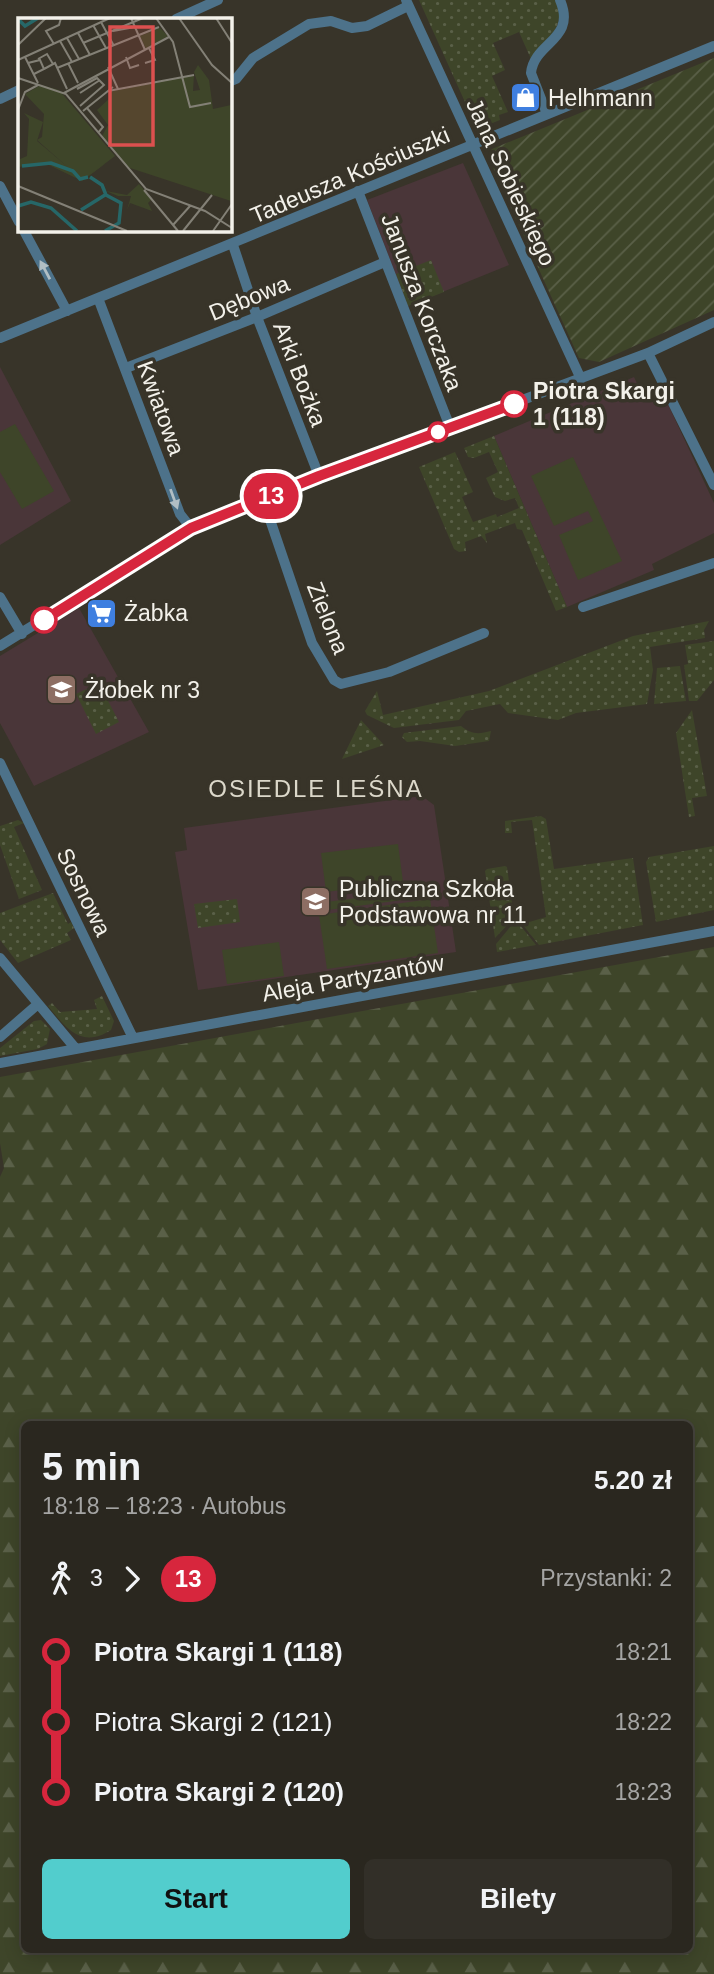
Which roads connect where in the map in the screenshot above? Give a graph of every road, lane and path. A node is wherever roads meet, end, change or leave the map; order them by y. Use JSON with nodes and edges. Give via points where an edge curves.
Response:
{"nodes":[{"id":1,"x":219,"y":0,"type":"edge"},
{"id":2,"x":560,"y":0,"type":"edge"},
{"id":3,"x":407,"y":3,"type":"edge"},
{"id":4,"x":178,"y":18,"type":"edge"},
{"id":5,"x":714,"y":46,"type":"edge"},
{"id":6,"x":231,"y":81,"type":"edge"},
{"id":7,"x":18,"y":90,"type":"edge"},
{"id":8,"x":0,"y":99,"type":"edge"},
{"id":9,"x":547,"y":114,"type":"junction"},
{"id":10,"x":472,"y":145,"type":"junction"},
{"id":11,"x":0,"y":186,"type":"edge"},
{"id":12,"x":358,"y":191,"type":"junction"},
{"id":13,"x":18,"y":220,"type":"edge"},
{"id":14,"x":24,"y":231,"type":"edge"},
{"id":15,"x":233,"y":245,"type":"junction"},
{"id":16,"x":385,"y":262,"type":"junction"},
{"id":17,"x":98,"y":298,"type":"junction"},
{"id":18,"x":67,"y":311,"type":"junction"},
{"id":19,"x":257,"y":317,"type":"junction"},
{"id":20,"x":714,"y":322,"type":"edge"},
{"id":21,"x":0,"y":338,"type":"edge"},
{"id":22,"x":648,"y":353,"type":"junction"},
{"id":23,"x":126,"y":368,"type":"junction"},
{"id":24,"x":581,"y":379,"type":"junction"},
{"id":25,"x":450,"y":427,"type":"junction"},
{"id":26,"x":319,"y":476,"type":"junction"},
{"id":27,"x":714,"y":485,"type":"edge"},
{"id":28,"x":263,"y":499,"type":"junction"},
{"id":29,"x":191,"y":528,"type":"junction"},
{"id":30,"x":714,"y":563,"type":"edge"},
{"id":31,"x":0,"y":597,"type":"edge"},
{"id":32,"x":583,"y":607,"type":"dead end"},
{"id":33,"x":484,"y":633,"type":"dead end"},
{"id":34,"x":22,"y":634,"type":"junction"},
{"id":35,"x":0,"y":646,"type":"edge"},
{"id":36,"x":0,"y":763,"type":"edge"},
{"id":37,"x":714,"y":931,"type":"edge"},
{"id":38,"x":0,"y":958,"type":"edge"},
{"id":39,"x":38,"y":1004,"type":"junction"},
{"id":40,"x":0,"y":1037,"type":"edge"},
{"id":41,"x":133,"y":1038,"type":"junction"},
{"id":42,"x":76,"y":1049,"type":"junction"},
{"id":43,"x":0,"y":1063,"type":"edge"}],
"edges":[{"from":1,"to":4,"type":"street"},
{"from":2,"to":9,"type":"street","via":[[565,12],[563,26],[532,65],[531,73]]},
{"from":3,"to":6,"type":"street","via":[[368,26],[352,29],[331,21],[309,24],[253,58]]},
{"from":3,"to":10,"type":"street","name":"Jana Sobieskiego"},
{"from":5,"to":9,"type":"street","name":"Tadeusza Kościuszki"},
{"from":7,"to":8,"type":"street"},
{"from":9,"to":10,"type":"street","name":"Tadeusza Kościuszki"},
{"from":10,"to":12,"type":"street","name":"Tadeusza Kościuszki"},
{"from":10,"to":24,"type":"street","name":"Jana Sobieskiego"},
{"from":11,"to":13,"type":"street"},
{"from":12,"to":15,"type":"street","name":"Tadeusza Kościuszki"},
{"from":12,"to":16,"type":"street","name":"Janusza Korczaka"},
{"from":18,"to":14,"type":"street","one_way":true},
{"from":15,"to":17,"type":"street","name":"Tadeusza Kościuszki"},
{"from":15,"to":19,"type":"street","name":"Arki Bożka"},
{"from":16,"to":19,"type":"street","name":"Dębowa"},
{"from":16,"to":25,"type":"street","name":"Janusza Korczaka"},
{"from":17,"to":18,"type":"street","name":"Tadeusza Kościuszki"},
{"from":17,"to":23,"type":"street","name":"Kwiatowa"},
{"from":18,"to":21,"type":"street","name":"Tadeusza Kościuszki"},
{"from":19,"to":23,"type":"street","name":"Dębowa"},
{"from":19,"to":26,"type":"street","name":"Arki Bożka"},
{"from":20,"to":22,"type":"street"},
{"from":22,"to":24,"type":"street"},
{"from":22,"to":27,"type":"street"},
{"from":23,"to":29,"type":"street","name":"Kwiatowa","one_way":true,"via":[[180,514]]},
{"from":24,"to":25,"type":"street"},
{"from":25,"to":26,"type":"street"},
{"from":26,"to":28,"type":"street"},
{"from":28,"to":29,"type":"street"},
{"from":28,"to":33,"type":"street","name":"Zielona","via":[[312,643],[334,680],[341,684],[389,672]]},
{"from":29,"to":34,"type":"street"},
{"from":30,"to":32,"type":"street"},
{"from":31,"to":34,"type":"street"},
{"from":34,"to":35,"type":"street"},
{"from":36,"to":41,"type":"street","name":"Sosnowa"},
{"from":37,"to":41,"type":"street","name":"Aleja Partyzantów"},
{"from":38,"to":39,"type":"street"},
{"from":39,"to":40,"type":"street"},
{"from":39,"to":42,"type":"street"},
{"from":41,"to":42,"type":"street","name":"Aleja Partyzantów"},
{"from":42,"to":43,"type":"street","name":"Aleja Partyzantów"}]}
